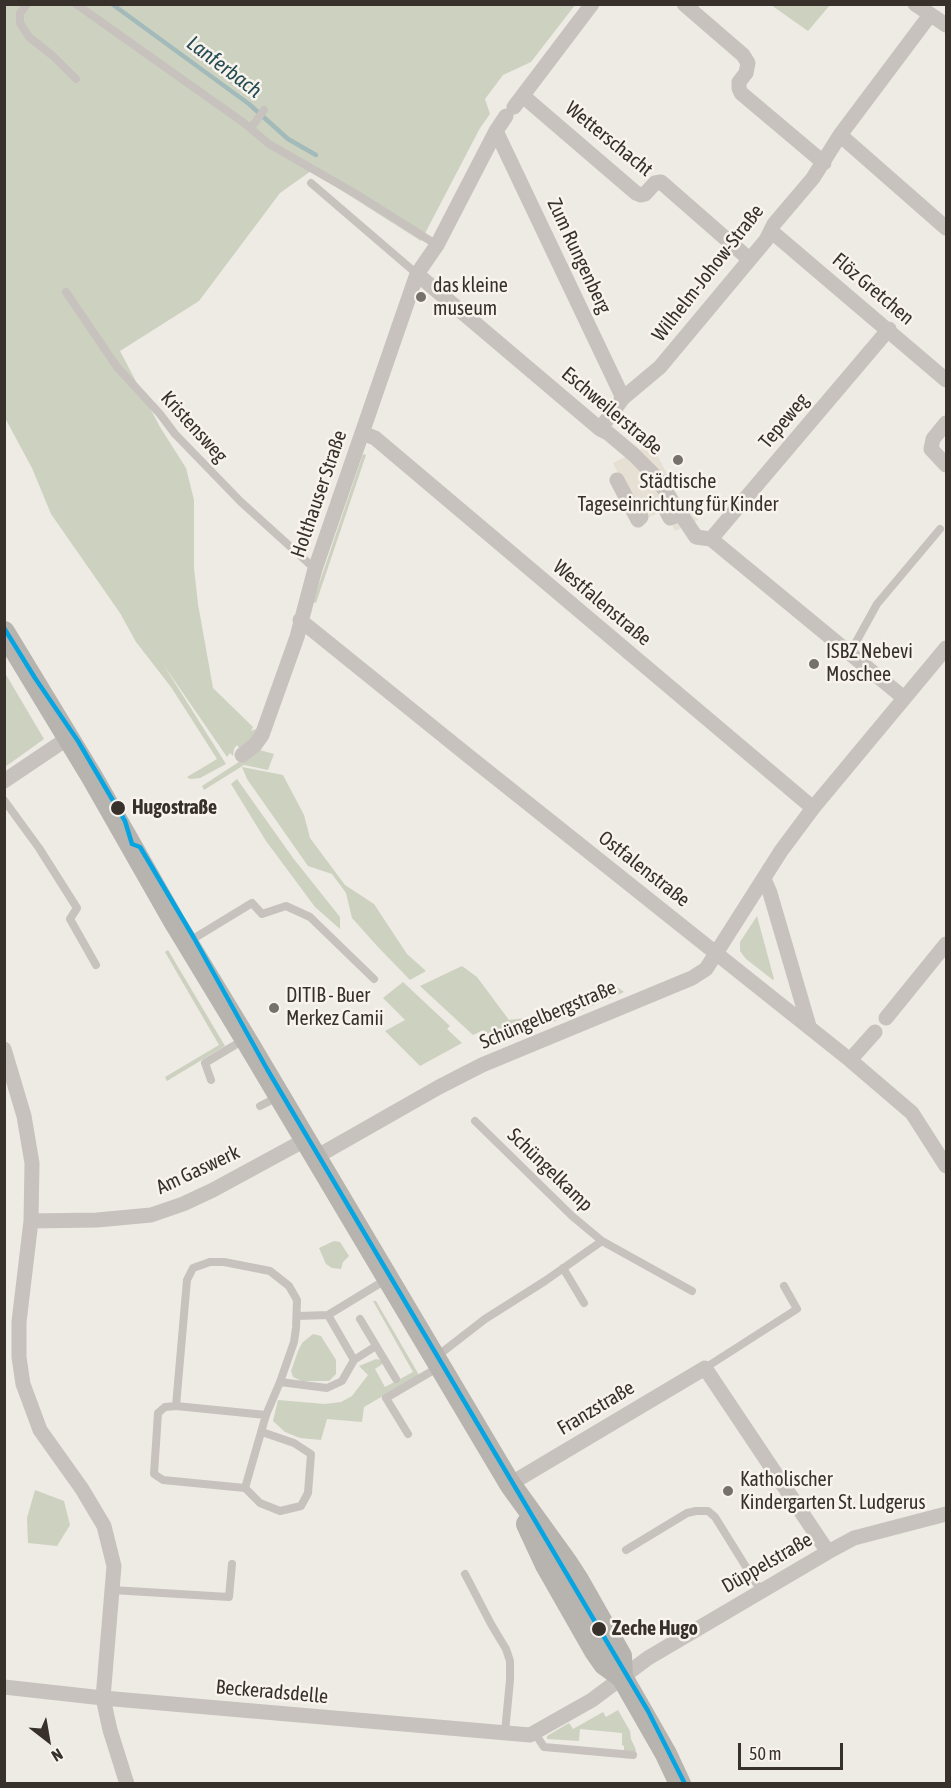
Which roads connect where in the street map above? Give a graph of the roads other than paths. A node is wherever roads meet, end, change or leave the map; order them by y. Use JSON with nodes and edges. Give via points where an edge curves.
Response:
{"nodes":[{"id":1,"x":27,"y":4,"type":"edge"},
{"id":2,"x":76,"y":4,"type":"edge"},
{"id":3,"x":592,"y":4,"type":"edge"},
{"id":4,"x":684,"y":4,"type":"edge"},
{"id":5,"x":915,"y":4,"type":"edge"},
{"id":6,"x":930,"y":15,"type":"junction"},
{"id":7,"x":946,"y":25,"type":"edge"},
{"id":8,"x":76,"y":79,"type":"dead end"},
{"id":9,"x":514,"y":106,"type":"junction"},
{"id":10,"x":264,"y":110,"type":"dead end"},
{"id":11,"x":253,"y":124,"type":"junction"},
{"id":12,"x":496,"y":131,"type":"junction"},
{"id":13,"x":840,"y":135,"type":"junction"},
{"id":14,"x":824,"y":163,"type":"junction"},
{"id":15,"x":311,"y":183,"type":"dead end"},
{"id":16,"x":946,"y":228,"type":"edge"},
{"id":17,"x":771,"y":231,"type":"junction"},
{"id":18,"x":437,"y":245,"type":"junction"},
{"id":19,"x":749,"y":259,"type":"junction"},
{"id":20,"x":417,"y":274,"type":"junction"},
{"id":21,"x":66,"y":292,"type":"dead end"},
{"id":22,"x":889,"y":329,"type":"junction"},
{"id":23,"x":946,"y":381,"type":"edge"},
{"id":24,"x":623,"y":398,"type":"junction"},
{"id":25,"x":946,"y":423,"type":"edge"},
{"id":26,"x":604,"y":431,"type":"junction"},
{"id":27,"x":362,"y":433,"type":"junction"},
{"id":28,"x":946,"y":465,"type":"edge"},
{"id":29,"x":617,"y":480,"type":"dead end"},
{"id":30,"x":641,"y":517,"type":"dead end"},
{"id":31,"x":940,"y":529,"type":"dead end"},
{"id":32,"x":711,"y":539,"type":"junction"},
{"id":33,"x":315,"y":568,"type":"junction"},
{"id":34,"x":300,"y":620,"type":"junction"},
{"id":35,"x":4,"y":632,"type":"edge"},
{"id":36,"x":946,"y":648,"type":"edge"},
{"id":37,"x":850,"y":653,"type":"junction"},
{"id":38,"x":904,"y":698,"type":"junction"},
{"id":39,"x":68,"y":738,"type":"junction"},
{"id":40,"x":242,"y":755,"type":"dead end"},
{"id":41,"x":4,"y":781,"type":"edge"},
{"id":42,"x":4,"y":800,"type":"edge"},
{"id":43,"x":813,"y":808,"type":"junction"},
{"id":44,"x":764,"y":879,"type":"junction"},
{"id":45,"x":187,"y":943,"type":"junction"},
{"id":46,"x":946,"y":944,"type":"edge"},
{"id":47,"x":717,"y":954,"type":"junction"},
{"id":48,"x":96,"y":965,"type":"dead end"},
{"id":49,"x":374,"y":979,"type":"dead end"},
{"id":50,"x":886,"y":1018,"type":"dead end"},
{"id":51,"x":809,"y":1026,"type":"junction"},
{"id":52,"x":875,"y":1032,"type":"dead end"},
{"id":53,"x":246,"y":1038,"type":"junction"},
{"id":54,"x":4,"y":1049,"type":"edge"},
{"id":55,"x":850,"y":1060,"type":"junction"},
{"id":56,"x":211,"y":1080,"type":"dead end"},
{"id":57,"x":475,"y":1121,"type":"dead end"},
{"id":58,"x":310,"y":1149,"type":"junction"},
{"id":59,"x":946,"y":1166,"type":"edge"},
{"id":60,"x":31,"y":1221,"type":"junction"},
{"id":61,"x":603,"y":1241,"type":"junction"},
{"id":62,"x":563,"y":1268,"type":"junction"},
{"id":63,"x":388,"y":1279,"type":"junction"},
{"id":64,"x":783,"y":1286,"type":"dead end"},
{"id":65,"x":692,"y":1291,"type":"dead end"},
{"id":66,"x":584,"y":1303,"type":"dead end"},
{"id":67,"x":328,"y":1315,"type":"junction"},
{"id":68,"x":297,"y":1316,"type":"junction"},
{"id":69,"x":360,"y":1319,"type":"dead end"},
{"id":70,"x":376,"y":1346,"type":"junction"},
{"id":71,"x":354,"y":1360,"type":"junction"},
{"id":72,"x":437,"y":1362,"type":"junction"},
{"id":73,"x":705,"y":1368,"type":"junction"},
{"id":74,"x":396,"y":1378,"type":"dead end"},
{"id":75,"x":280,"y":1382,"type":"junction"},
{"id":76,"x":176,"y":1406,"type":"junction"},
{"id":77,"x":266,"y":1415,"type":"junction"},
{"id":78,"x":262,"y":1432,"type":"junction"},
{"id":79,"x":408,"y":1434,"type":"dead end"},
{"id":80,"x":510,"y":1484,"type":"junction"},
{"id":81,"x":245,"y":1488,"type":"junction"},
{"id":82,"x":946,"y":1514,"type":"edge"},
{"id":83,"x":626,"y":1550,"type":"dead end"},
{"id":84,"x":828,"y":1552,"type":"junction"},
{"id":85,"x":232,"y":1564,"type":"dead end"},
{"id":86,"x":465,"y":1574,"type":"dead end"},
{"id":87,"x":112,"y":1590,"type":"junction"},
{"id":88,"x":761,"y":1591,"type":"junction"},
{"id":89,"x":622,"y":1677,"type":"junction"},
{"id":90,"x":5,"y":1688,"type":"edge"},
{"id":91,"x":103,"y":1698,"type":"junction"},
{"id":92,"x":505,"y":1732,"type":"junction"},
{"id":93,"x":534,"y":1732,"type":"junction"},
{"id":94,"x":633,"y":1755,"type":"dead end"},
{"id":95,"x":127,"y":1784,"type":"edge"},
{"id":96,"x":680,"y":1784,"type":"edge"}],
"edges":[{"from":1,"to":8,"type":"lane","via":[[20,13],[20,23],[29,37]]},
{"from":2,"to":11,"type":"lane"},
{"from":3,"to":9,"type":"street","name":"Holthauser Straße"},
{"from":4,"to":14,"type":"street","via":[[743,55],[748,63],[740,82],[741,93]]},
{"from":5,"to":6,"type":"street"},
{"from":6,"to":7,"type":"street"},
{"from":6,"to":13,"type":"street","name":"Wilhelm-Johow-Straße"},
{"from":9,"to":12,"type":"street","name":"Holthauser Straße"},
{"from":9,"to":19,"type":"street","name":"Wetterschacht","via":[[636,193],[645,194],[661,182]]},
{"from":10,"to":11,"type":"lane"},
{"from":11,"to":18,"type":"lane","via":[[269,144]]},
{"from":12,"to":18,"type":"street","name":"Holthauser Straße"},
{"from":12,"to":24,"type":"street","name":"Zum Rungenberg"},
{"from":13,"to":14,"type":"street","name":"Wilhelm-Johow-Straße"},
{"from":13,"to":16,"type":"street"},
{"from":14,"to":17,"type":"street","name":"Wilhelm-Johow-Straße"},
{"from":15,"to":20,"type":"lane","name":"Eschweilerstraße"},
{"from":17,"to":19,"type":"street","name":"Wilhelm-Johow-Straße"},
{"from":17,"to":22,"type":"street","name":"Flöz Gretchen"},
{"from":18,"to":20,"type":"street","name":"Holthauser Straße"},
{"from":19,"to":24,"type":"street","name":"Wilhelm-Johow-Straße","via":[[660,367]]},
{"from":20,"to":26,"type":"street","name":"Eschweilerstraße"},
{"from":20,"to":27,"type":"street","name":"Holthauser Straße"},
{"from":21,"to":33,"type":"lane","name":"Kristensweg","via":[[117,367],[176,434],[242,502]]},
{"from":22,"to":23,"type":"street","name":"Flöz Gretchen"},
{"from":22,"to":32,"type":"street","name":"Tepeweg"},
{"from":24,"to":26,"type":"street","name":"Wilhelm-Johow-Straße"},
{"from":25,"to":28,"type":"street","via":[[933,439],[931,449]]},
{"from":26,"to":32,"type":"street","name":"Eschweilerstraße","via":[[656,477],[670,506],[696,537]]},
{"from":27,"to":33,"type":"street","name":"Holthauser Straße"},
{"from":27,"to":43,"type":"street","name":"Westfalenstraße","via":[[375,438]]},
{"from":29,"to":30,"type":"street","via":[[638,520]]},
{"from":31,"to":37,"type":"lane","via":[[877,604]]},
{"from":32,"to":37,"type":"street","name":"Eschweilerstraße"},
{"from":33,"to":34,"type":"street","name":"Holthauser Straße"},
{"from":34,"to":40,"type":"street","name":"Holthauser Straße","via":[[262,735]]},
{"from":34,"to":47,"type":"street","name":"Ostfalenstraße"},
{"from":35,"to":39,"type":"main road"},
{"from":36,"to":38,"type":"street","name":"Schüngelbergstraße"},
{"from":37,"to":38,"type":"street","name":"Eschweilerstraße"},
{"from":38,"to":43,"type":"street","name":"Schüngelbergstraße"},
{"from":39,"to":41,"type":"street"},
{"from":39,"to":45,"type":"main road"},
{"from":42,"to":48,"type":"lane","via":[[77,908],[70,919]]},
{"from":43,"to":44,"type":"street","name":"Schüngelbergstraße","via":[[780,850]]},
{"from":44,"to":47,"type":"street","name":"Schüngelbergstraße"},
{"from":44,"to":51,"type":"street"},
{"from":45,"to":49,"type":"lane","via":[[252,903],[262,914],[286,906],[310,917]]},
{"from":45,"to":53,"type":"main road"},
{"from":46,"to":50,"type":"street"},
{"from":47,"to":51,"type":"street","name":"Ostfalenstraße"},
{"from":47,"to":58,"type":"street","name":"Schüngelbergstraße","via":[[700,974],[482,1065]]},
{"from":51,"to":55,"type":"street","name":"Ostfalenstraße"},
{"from":52,"to":55,"type":"street"},
{"from":53,"to":56,"type":"lane","via":[[205,1063]]},
{"from":53,"to":58,"type":"main road","via":[[270,1101]]},
{"from":54,"to":60,"type":"street","via":[[24,1116],[32,1163]]},
{"from":55,"to":59,"type":"street","name":"Ostfalenstraße","via":[[912,1113]]},
{"from":57,"to":61,"type":"lane","name":"Schüngelkamp"},
{"from":58,"to":60,"type":"street","name":"Am Gaswerk","via":[[151,1215]]},
{"from":58,"to":63,"type":"main road"},
{"from":60,"to":87,"type":"street","via":[[19,1322],[23,1384],[40,1430],[104,1526],[114,1566]]},
{"from":61,"to":62,"type":"lane"},
{"from":61,"to":65,"type":"lane","name":"Schüngelkamp"},
{"from":62,"to":66,"type":"lane"},
{"from":62,"to":72,"type":"lane","via":[[485,1319]]},
{"from":63,"to":67,"type":"lane"},
{"from":63,"to":72,"type":"main road"},
{"from":64,"to":73,"type":"lane","name":"Franzstraße","via":[[797,1309]]},
{"from":67,"to":68,"type":"lane"},
{"from":67,"to":71,"type":"lane"},
{"from":68,"to":75,"type":"lane","via":[[294,1342]]},
{"from":68,"to":76,"type":"lane","via":[[297,1300],[289,1286],[270,1271],[224,1262],[193,1268],[187,1280]]},
{"from":69,"to":70,"type":"lane"},
{"from":70,"to":71,"type":"lane"},
{"from":70,"to":74,"type":"lane"},
{"from":71,"to":75,"type":"lane","via":[[336,1386]]},
{"from":72,"to":79,"type":"lane","via":[[386,1398]]},
{"from":72,"to":80,"type":"main road"},
{"from":73,"to":80,"type":"street","name":"Franzstraße"},
{"from":73,"to":84,"type":"street"},
{"from":75,"to":77,"type":"lane"},
{"from":76,"to":77,"type":"lane"},
{"from":76,"to":81,"type":"lane","via":[[165,1407],[158,1413],[154,1474],[163,1480]]},
{"from":77,"to":78,"type":"lane"},
{"from":78,"to":81,"type":"lane"},
{"from":78,"to":81,"type":"lane","via":[[294,1443],[310,1454],[308,1493],[301,1506],[280,1511],[260,1503]]},
{"from":80,"to":89,"type":"main road","via":[[586,1595],[621,1656]]},
{"from":82,"to":84,"type":"street","name":"Düppelstraße","via":[[854,1538]]},
{"from":83,"to":88,"type":"lane","via":[[687,1513],[708,1512],[715,1517]]},
{"from":84,"to":88,"type":"street","name":"Düppelstraße"},
{"from":85,"to":87,"type":"lane","via":[[229,1597]]},
{"from":86,"to":92,"type":"lane","via":[[510,1660]]},
{"from":87,"to":91,"type":"street"},
{"from":88,"to":89,"type":"street","name":"Düppelstraße"},
{"from":89,"to":93,"type":"street","name":"Beckeradsdelle","via":[[592,1700]]},
{"from":89,"to":96,"type":"main road"},
{"from":90,"to":91,"type":"street","name":"Beckeradsdelle"},
{"from":91,"to":92,"type":"street","name":"Beckeradsdelle"},
{"from":91,"to":95,"type":"street"},
{"from":92,"to":93,"type":"street","name":"Beckeradsdelle"},
{"from":93,"to":94,"type":"lane","via":[[544,1747]]}]}
